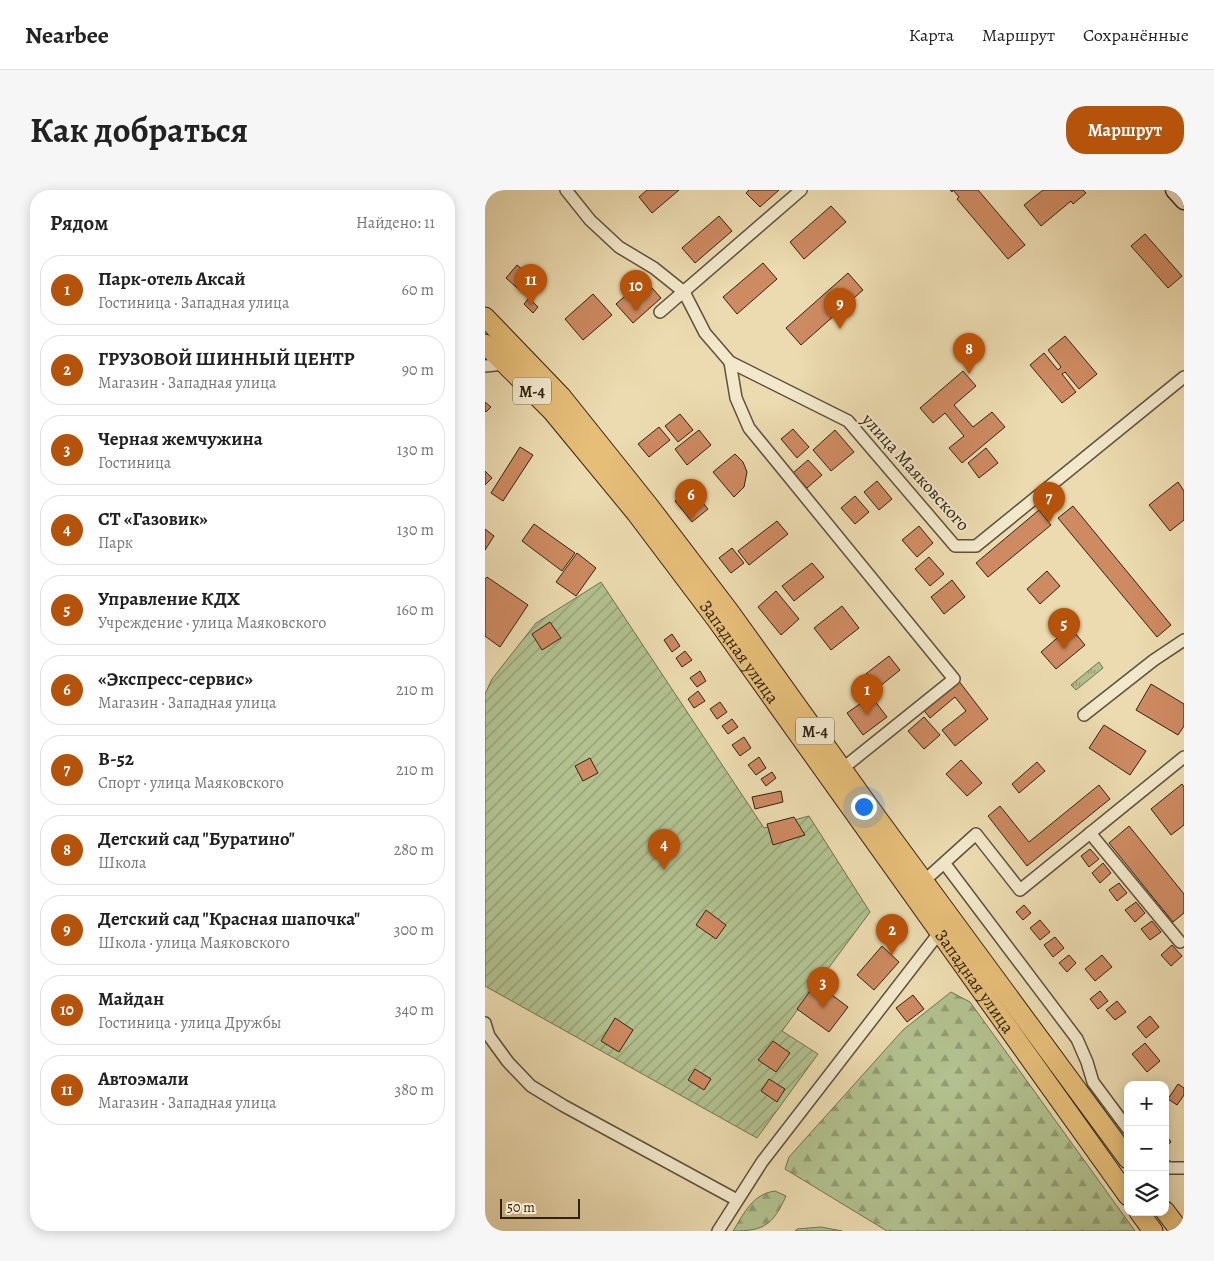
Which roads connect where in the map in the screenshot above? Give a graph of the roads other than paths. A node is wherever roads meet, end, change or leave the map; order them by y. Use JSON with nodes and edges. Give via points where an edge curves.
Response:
{"nodes":[{"id":1,"x":566,"y":190,"type":"edge"},
{"id":2,"x":801,"y":190,"type":"edge"},
{"id":3,"x":1174,"y":190,"type":"edge"},
{"id":4,"x":1184,"y":201,"type":"edge"},
{"id":5,"x":684,"y":292,"type":"junction"},
{"id":6,"x":660,"y":312,"type":"dead end"},
{"id":7,"x":485,"y":318,"type":"edge"},
{"id":8,"x":485,"y":344,"type":"edge"},
{"id":9,"x":730,"y":362,"type":"junction"},
{"id":10,"x":505,"y":364,"type":"junction"},
{"id":11,"x":485,"y":366,"type":"edge"},
{"id":12,"x":1184,"y":377,"type":"edge"},
{"id":13,"x":1184,"y":640,"type":"edge"},
{"id":14,"x":1085,"y":715,"type":"dead end"},
{"id":15,"x":1184,"y":758,"type":"edge"},
{"id":16,"x":843,"y":769,"type":"junction"},
{"id":17,"x":1090,"y":833,"type":"junction"},
{"id":18,"x":945,"y":864,"type":"junction"},
{"id":19,"x":924,"y":881,"type":"junction"},
{"id":20,"x":939,"y":933,"type":"junction"},
{"id":21,"x":1180,"y":942,"type":"dead end"},
{"id":22,"x":485,"y":1023,"type":"edge"},
{"id":23,"x":1125,"y":1126,"type":"edge"},
{"id":24,"x":1124,"y":1154,"type":"edge"},
{"id":25,"x":1169,"y":1167,"type":"edge"},
{"id":26,"x":1184,"y":1168,"type":"edge"},
{"id":27,"x":1124,"y":1190,"type":"edge"},
{"id":28,"x":737,"y":1200,"type":"junction"},
{"id":29,"x":1142,"y":1216,"type":"edge"},
{"id":30,"x":1169,"y":1216,"type":"edge"},
{"id":31,"x":718,"y":1231,"type":"edge"},
{"id":32,"x":1153,"y":1231,"type":"edge"},
{"id":33,"x":1180,"y":1231,"type":"edge"}],
"edges":[{"from":1,"to":5,"type":"street","via":[[619,247],[655,268]]},
{"from":2,"to":5,"type":"street"},
{"from":3,"to":4,"type":"main road"},
{"from":5,"to":6,"type":"street"},
{"from":5,"to":9,"type":"street","via":[[705,333]]},
{"from":7,"to":16,"type":"main road","name":"Западная улица","number":"М-4","via":[[561,396],[649,506]]},
{"from":8,"to":10,"type":"main road","name":"Западная улица","number":"М-4"},
{"from":9,"to":12,"type":"street","name":"улица Маяковского","via":[[847,421],[955,546],[976,546]]},
{"from":9,"to":16,"type":"street","via":[[736,398],[749,428],[954,679]]},
{"from":10,"to":11,"type":"street"},
{"from":10,"to":20,"type":"main road","name":"Западная улица","number":"М-4","via":[[553,411],[636,513],[716,619]]},
{"from":13,"to":14,"type":"street"},
{"from":15,"to":17,"type":"street"},
{"from":16,"to":19,"type":"main road","name":"Западная улица","number":"М-4"},
{"from":17,"to":18,"type":"street","via":[[1019,890],[977,834]]},
{"from":17,"to":21,"type":"street"},
{"from":18,"to":19,"type":"street"},
{"from":18,"to":23,"type":"street","via":[[1077,1039],[1093,1082]]},
{"from":19,"to":24,"type":"main road","name":"Западная улица","number":"М-4"},
{"from":20,"to":27,"type":"main road","name":"Западная улица","number":"М-4"},
{"from":20,"to":28,"type":"street","via":[[762,1162]]},
{"from":22,"to":28,"type":"street","via":[[489,1036],[531,1086]]},
{"from":25,"to":26,"type":"street"},
{"from":28,"to":31,"type":"street"},
{"from":29,"to":32,"type":"main road"},
{"from":30,"to":33,"type":"main road"}]}
